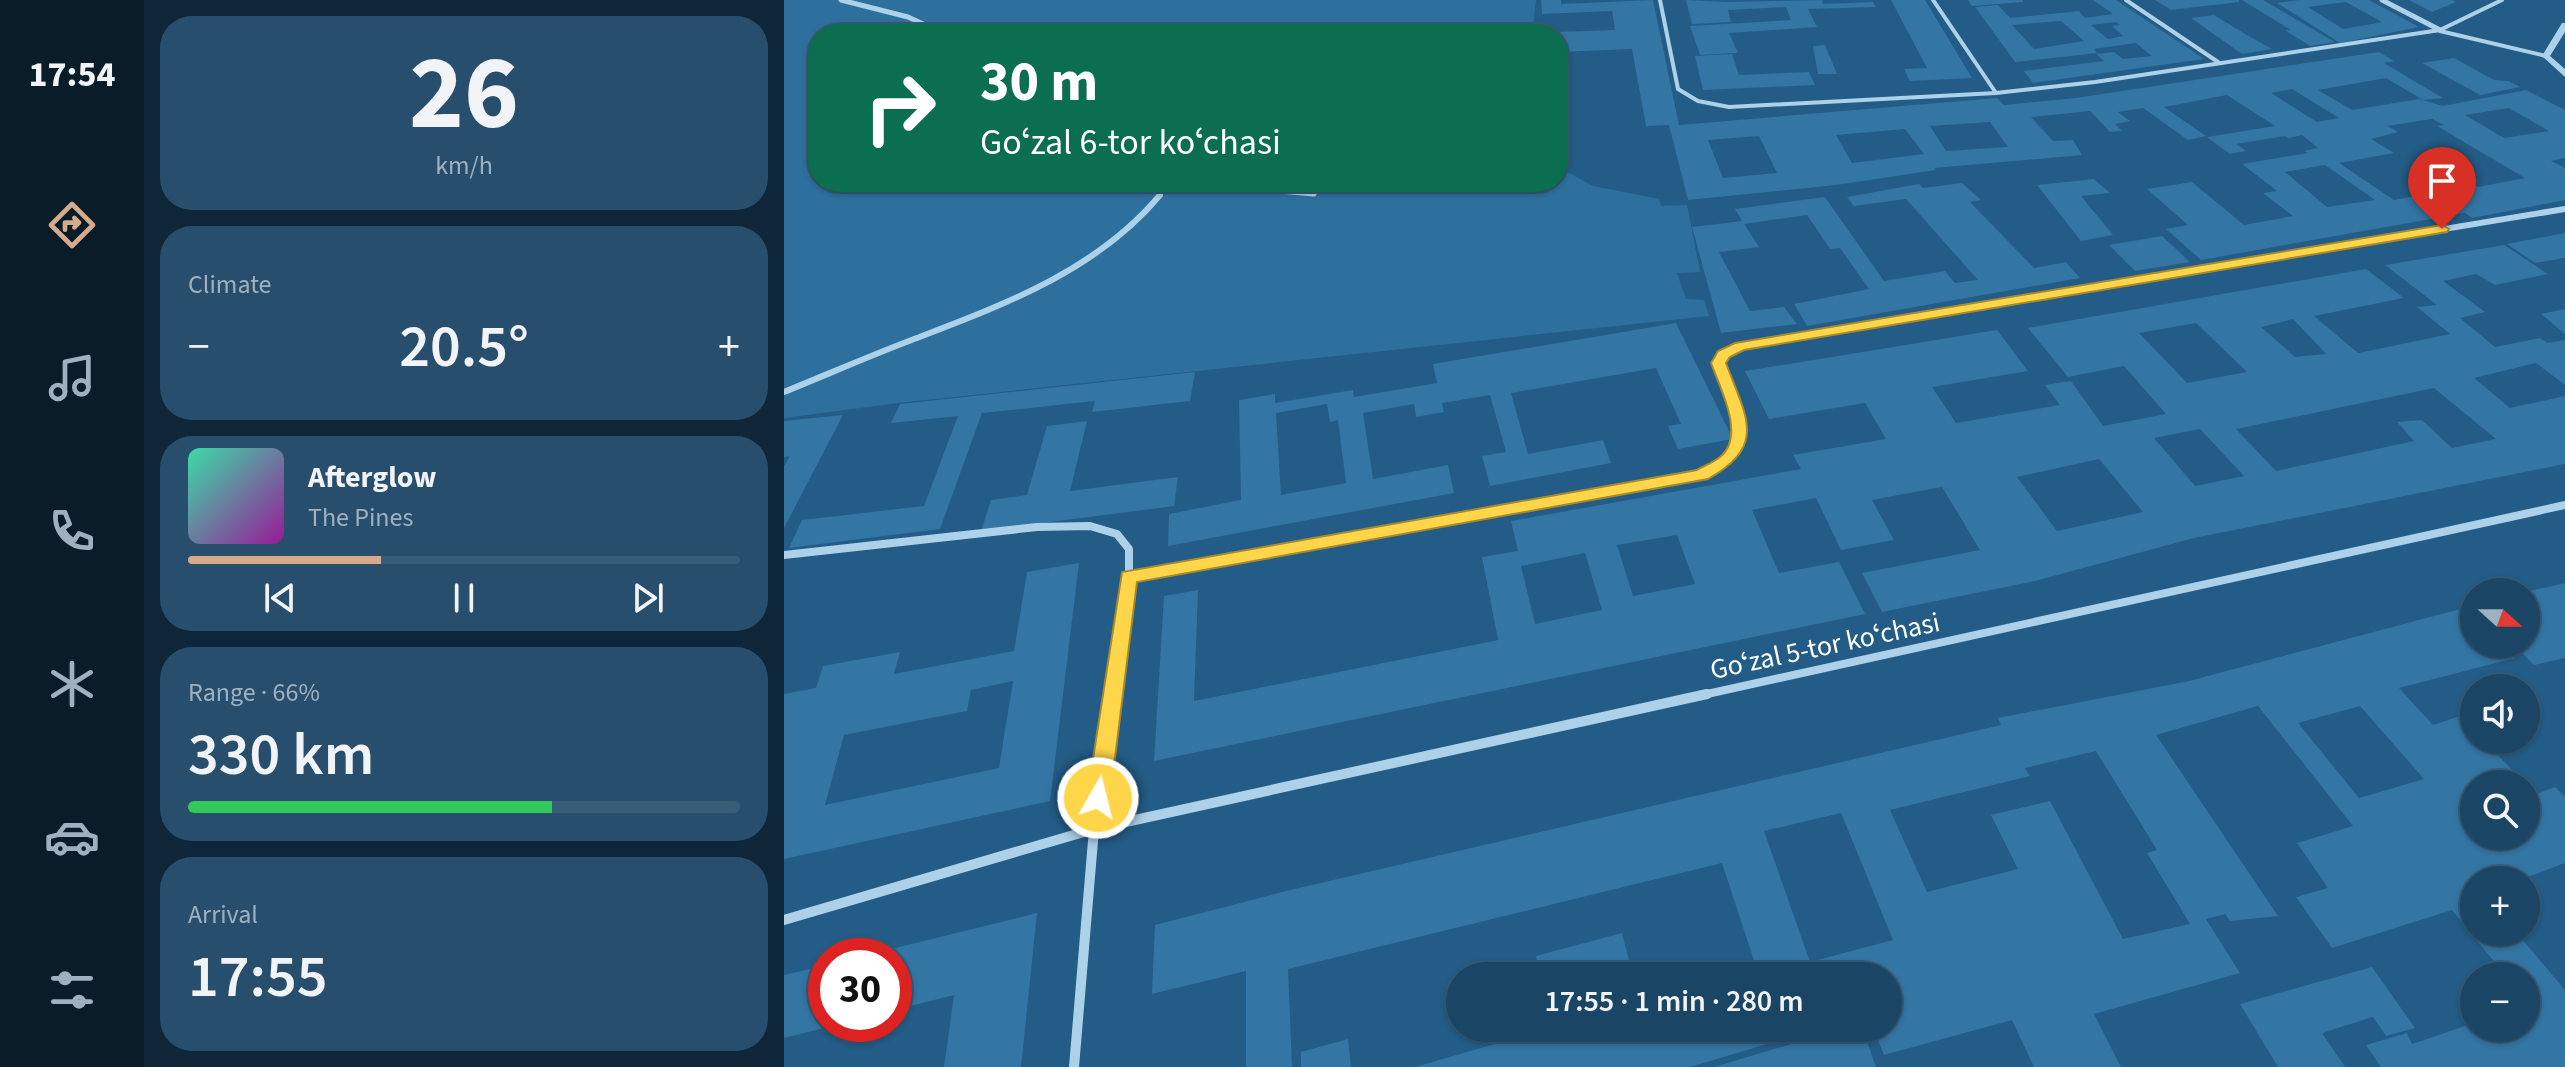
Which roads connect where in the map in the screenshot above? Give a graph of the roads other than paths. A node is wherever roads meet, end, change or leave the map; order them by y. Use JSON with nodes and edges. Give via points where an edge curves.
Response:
{"nodes":[{"id":1,"x":841,"y":0,"type":"edge"},
{"id":2,"x":1660,"y":0,"type":"edge"},
{"id":3,"x":1933,"y":0,"type":"edge"},
{"id":4,"x":2126,"y":0,"type":"edge"},
{"id":5,"x":2382,"y":0,"type":"edge"},
{"id":6,"x":2502,"y":0,"type":"edge"},
{"id":7,"x":930,"y":24,"type":"edge"},
{"id":8,"x":2565,"y":25,"type":"edge"},
{"id":9,"x":2440,"y":30,"type":"junction"},
{"id":10,"x":2546,"y":56,"type":"junction"},
{"id":11,"x":2218,"y":62,"type":"junction"},
{"id":12,"x":2565,"y":74,"type":"edge"},
{"id":13,"x":1996,"y":93,"type":"junction"},
{"id":14,"x":1159,"y":192,"type":"edge"},
{"id":15,"x":1291,"y":192,"type":"edge"},
{"id":16,"x":1314,"y":194,"type":"dead end"},
{"id":17,"x":2565,"y":209,"type":"edge"},
{"id":18,"x":784,"y":392,"type":"edge"},
{"id":19,"x":2565,"y":505,"type":"edge"},
{"id":20,"x":784,"y":555,"type":"edge"},
{"id":21,"x":1129,"y":577,"type":"junction"},
{"id":22,"x":1094,"y":829,"type":"junction"},
{"id":23,"x":784,"y":920,"type":"edge"},
{"id":24,"x":1074,"y":1067,"type":"edge"}],
"edges":[{"from":1,"to":7,"type":"street"},
{"from":2,"to":13,"type":"lane","via":[[1678,89],[1698,101],[1729,107]]},
{"from":3,"to":13,"type":"lane"},
{"from":4,"to":11,"type":"lane"},
{"from":5,"to":9,"type":"street"},
{"from":6,"to":9,"type":"lane"},
{"from":8,"to":10,"type":"street"},
{"from":9,"to":10,"type":"lane"},
{"from":9,"to":11,"type":"lane"},
{"from":10,"to":12,"type":"street"},
{"from":11,"to":13,"type":"lane"},
{"from":14,"to":18,"type":"street","via":[[1148,215],[1063,273],[975,315]]},
{"from":15,"to":16,"type":"lane"},
{"from":17,"to":21,"type":"street","via":[[1740,346],[1719,363],[1740,440],[1727,461],[1702,475]]},
{"from":19,"to":22,"type":"street","name":"Goʻzal 5-tor koʻchasi"},
{"from":20,"to":21,"type":"street","via":[[1037,527],[1090,526],[1117,534],[1129,549]]},
{"from":21,"to":22,"type":"street"},
{"from":22,"to":23,"type":"street","name":"Goʻzal 5-tor koʻchasi"},
{"from":22,"to":24,"type":"street"}]}
